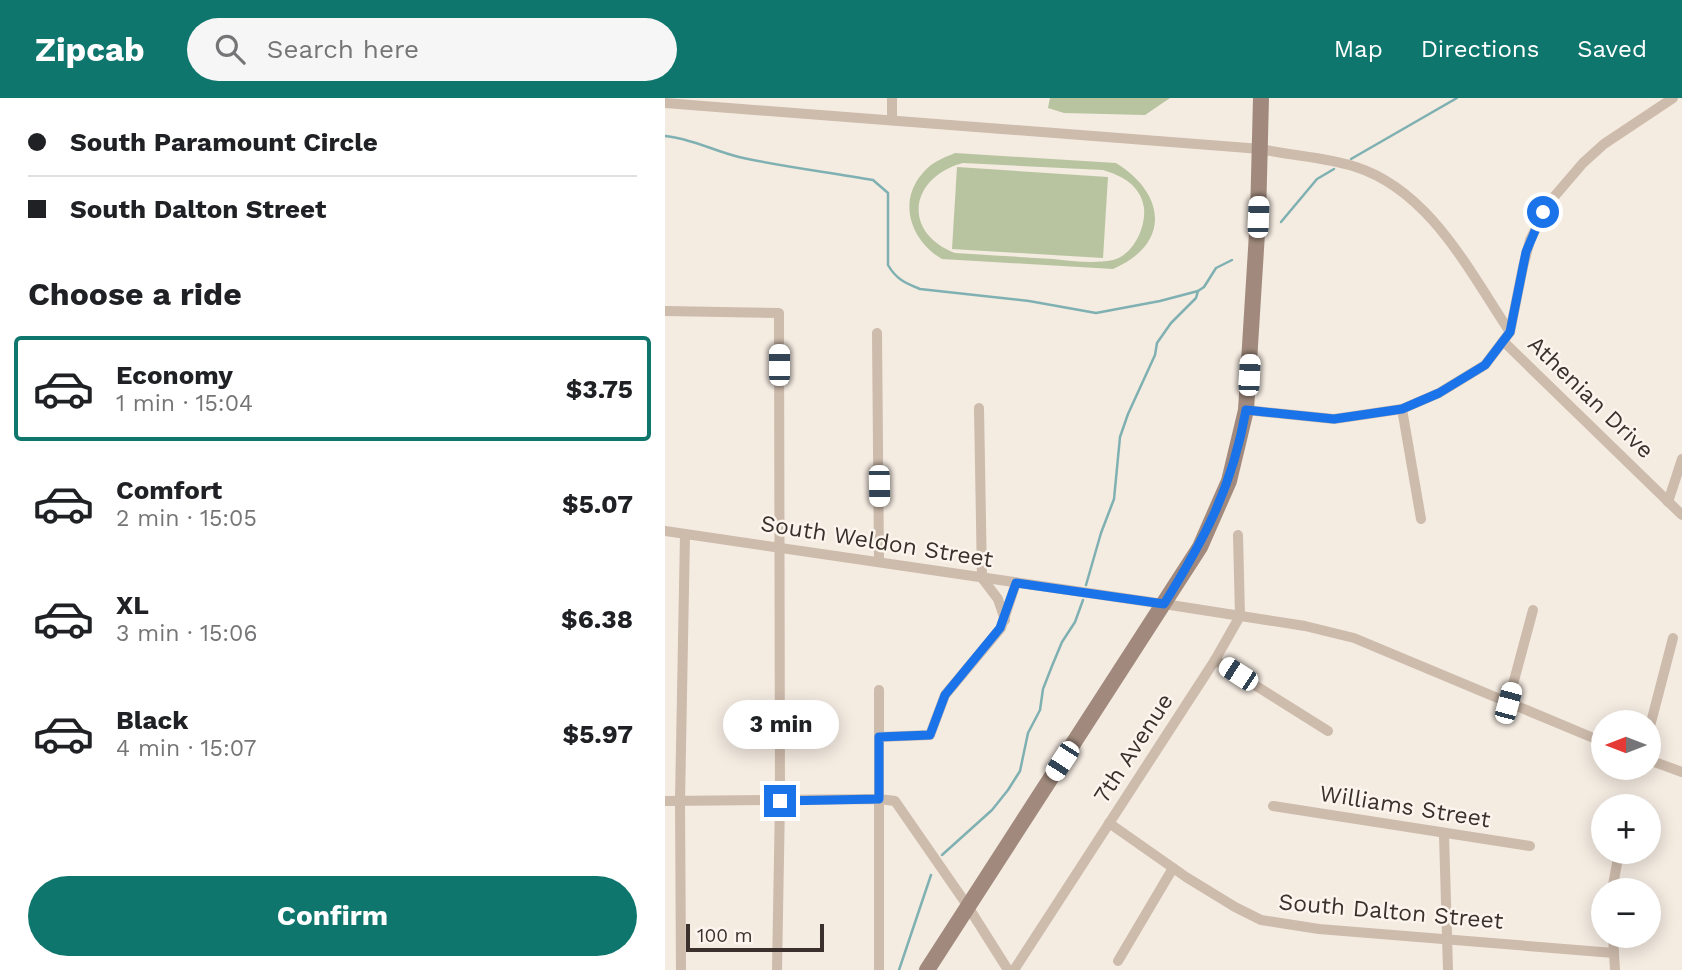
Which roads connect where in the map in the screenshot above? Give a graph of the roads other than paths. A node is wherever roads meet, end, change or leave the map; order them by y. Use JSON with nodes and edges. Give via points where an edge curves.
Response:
{"nodes":[{"id":1,"x":892,"y":98,"type":"edge"},
{"id":2,"x":1261,"y":98,"type":"edge"},
{"id":3,"x":1673,"y":98,"type":"edge"},
{"id":4,"x":685,"y":101,"type":"edge"},
{"id":5,"x":665,"y":103,"type":"edge"},
{"id":6,"x":892,"y":120,"type":"junction"},
{"id":7,"x":1261,"y":149,"type":"junction"},
{"id":8,"x":665,"y":311,"type":"edge"},
{"id":9,"x":1510,"y":332,"type":"junction"},
{"id":10,"x":877,"y":334,"type":"dead end"},
{"id":11,"x":1503,"y":341,"type":"junction"},
{"id":12,"x":979,"y":408,"type":"dead end"},
{"id":13,"x":1402,"y":409,"type":"junction"},
{"id":14,"x":1246,"y":410,"type":"junction"},
{"id":15,"x":1682,"y":459,"type":"edge"},
{"id":16,"x":1668,"y":502,"type":"junction"},
{"id":17,"x":1682,"y":515,"type":"edge"},
{"id":18,"x":1421,"y":519,"type":"dead end"},
{"id":19,"x":665,"y":531,"type":"edge"},
{"id":20,"x":685,"y":534,"type":"junction"},
{"id":21,"x":1238,"y":535,"type":"dead end"},
{"id":22,"x":781,"y":547,"type":"junction"},
{"id":23,"x":879,"y":562,"type":"junction"},
{"id":24,"x":982,"y":578,"type":"junction"},
{"id":25,"x":1016,"y":583,"type":"junction"},
{"id":26,"x":1164,"y":604,"type":"junction"},
{"id":27,"x":1533,"y":610,"type":"dead end"},
{"id":28,"x":1240,"y":616,"type":"junction"},
{"id":29,"x":1005,"y":620,"type":"junction"},
{"id":30,"x":1673,"y":638,"type":"dead end"},
{"id":31,"x":1215,"y":660,"type":"junction"},
{"id":32,"x":879,"y":690,"type":"dead end"},
{"id":33,"x":1508,"y":703,"type":"junction"},
{"id":34,"x":1654,"y":710,"type":"edge"},
{"id":35,"x":1328,"y":731,"type":"dead end"},
{"id":36,"x":1591,"y":736,"type":"edge"},
{"id":37,"x":879,"y":737,"type":"junction"},
{"id":38,"x":1661,"y":764,"type":"edge"},
{"id":39,"x":1682,"y":772,"type":"edge"},
{"id":40,"x":879,"y":799,"type":"junction"},
{"id":41,"x":665,"y":801,"type":"edge"},
{"id":42,"x":680,"y":801,"type":"junction"},
{"id":43,"x":780,"y":801,"type":"junction"},
{"id":44,"x":1273,"y":806,"type":"dead end"},
{"id":45,"x":1109,"y":823,"type":"junction"},
{"id":46,"x":1444,"y":835,"type":"junction"},
{"id":47,"x":1530,"y":846,"type":"dead end"},
{"id":48,"x":1173,"y":868,"type":"junction"},
{"id":49,"x":967,"y":905,"type":"junction"},
{"id":50,"x":1445,"y":938,"type":"junction"},
{"id":51,"x":1614,"y":948,"type":"edge"},
{"id":52,"x":1614,"y":953,"type":"junction"},
{"id":53,"x":1118,"y":961,"type":"dead end"},
{"id":54,"x":681,"y":970,"type":"edge"},
{"id":55,"x":777,"y":970,"type":"edge"},
{"id":56,"x":879,"y":970,"type":"edge"},
{"id":57,"x":927,"y":970,"type":"edge"},
{"id":58,"x":1007,"y":970,"type":"edge"},
{"id":59,"x":1014,"y":970,"type":"edge"},
{"id":60,"x":1448,"y":970,"type":"edge"},
{"id":61,"x":1615,"y":970,"type":"edge"}],
"edges":[{"from":1,"to":6,"type":"street"},
{"from":2,"to":7,"type":"main road"},
{"from":3,"to":9,"type":"street","via":[[1604,144],[1553,198],[1530,240]]},
{"from":4,"to":5,"type":"street","name":"Athenian Drive"},
{"from":4,"to":6,"type":"street","name":"Athenian Drive"},
{"from":6,"to":7,"type":"street","name":"Athenian Drive"},
{"from":7,"to":9,"type":"street","name":"Athenian Drive","via":[[1354,166],[1403,191],[1450,243]]},
{"from":7,"to":14,"type":"main road"},
{"from":8,"to":22,"type":"street","via":[[779,313]]},
{"from":9,"to":11,"type":"street","name":"Athenian Drive"},
{"from":10,"to":23,"type":"street"},
{"from":11,"to":13,"type":"street","via":[[1485,365]]},
{"from":11,"to":16,"type":"street","name":"Athenian Drive"},
{"from":12,"to":24,"type":"street"},
{"from":13,"to":14,"type":"street","via":[[1334,419]]},
{"from":13,"to":18,"type":"street"},
{"from":14,"to":26,"type":"main road","via":[[1236,460],[1218,508]]},
{"from":15,"to":16,"type":"street"},
{"from":16,"to":17,"type":"street","name":"Athenian Drive"},
{"from":19,"to":20,"type":"street","name":"South Weldon Street"},
{"from":20,"to":22,"type":"street","name":"South Weldon Street"},
{"from":20,"to":42,"type":"street"},
{"from":21,"to":28,"type":"street"},
{"from":22,"to":23,"type":"street","name":"South Weldon Street"},
{"from":22,"to":43,"type":"street"},
{"from":23,"to":24,"type":"street","name":"South Weldon Street"},
{"from":24,"to":25,"type":"street","name":"South Weldon Street"},
{"from":24,"to":29,"type":"street","via":[[998,599]]},
{"from":25,"to":26,"type":"street","name":"South Weldon Street"},
{"from":25,"to":29,"type":"street"},
{"from":26,"to":28,"type":"street","name":"South Weldon Street"},
{"from":26,"to":49,"type":"main road"},
{"from":27,"to":33,"type":"street"},
{"from":28,"to":31,"type":"street","name":"7th Avenue"},
{"from":28,"to":33,"type":"street","name":"South Weldon Street","via":[[1354,638]]},
{"from":29,"to":37,"type":"street","via":[[945,695],[930,735]]},
{"from":30,"to":34,"type":"street"},
{"from":31,"to":35,"type":"street"},
{"from":31,"to":45,"type":"street","name":"7th Avenue"},
{"from":32,"to":37,"type":"street"},
{"from":33,"to":36,"type":"street","name":"South Weldon Street"},
{"from":37,"to":40,"type":"street"},
{"from":38,"to":39,"type":"street"},
{"from":40,"to":43,"type":"street"},
{"from":40,"to":49,"type":"street","via":[[898,805]]},
{"from":40,"to":56,"type":"street"},
{"from":41,"to":42,"type":"street"},
{"from":42,"to":43,"type":"street"},
{"from":42,"to":54,"type":"street"},
{"from":43,"to":55,"type":"street"},
{"from":44,"to":46,"type":"street","name":"Williams Street"},
{"from":45,"to":48,"type":"street","name":"South Dalton Street"},
{"from":45,"to":59,"type":"street","name":"7th Avenue"},
{"from":46,"to":47,"type":"street","name":"Williams Street"},
{"from":46,"to":50,"type":"street"},
{"from":48,"to":50,"type":"street","name":"South Dalton Street","via":[[1261,920]]},
{"from":48,"to":53,"type":"street"},
{"from":49,"to":57,"type":"main road"},
{"from":49,"to":58,"type":"street"},
{"from":50,"to":52,"type":"street","name":"South Dalton Street"},
{"from":50,"to":60,"type":"street"},
{"from":51,"to":52,"type":"street"},
{"from":52,"to":61,"type":"street"}]}
